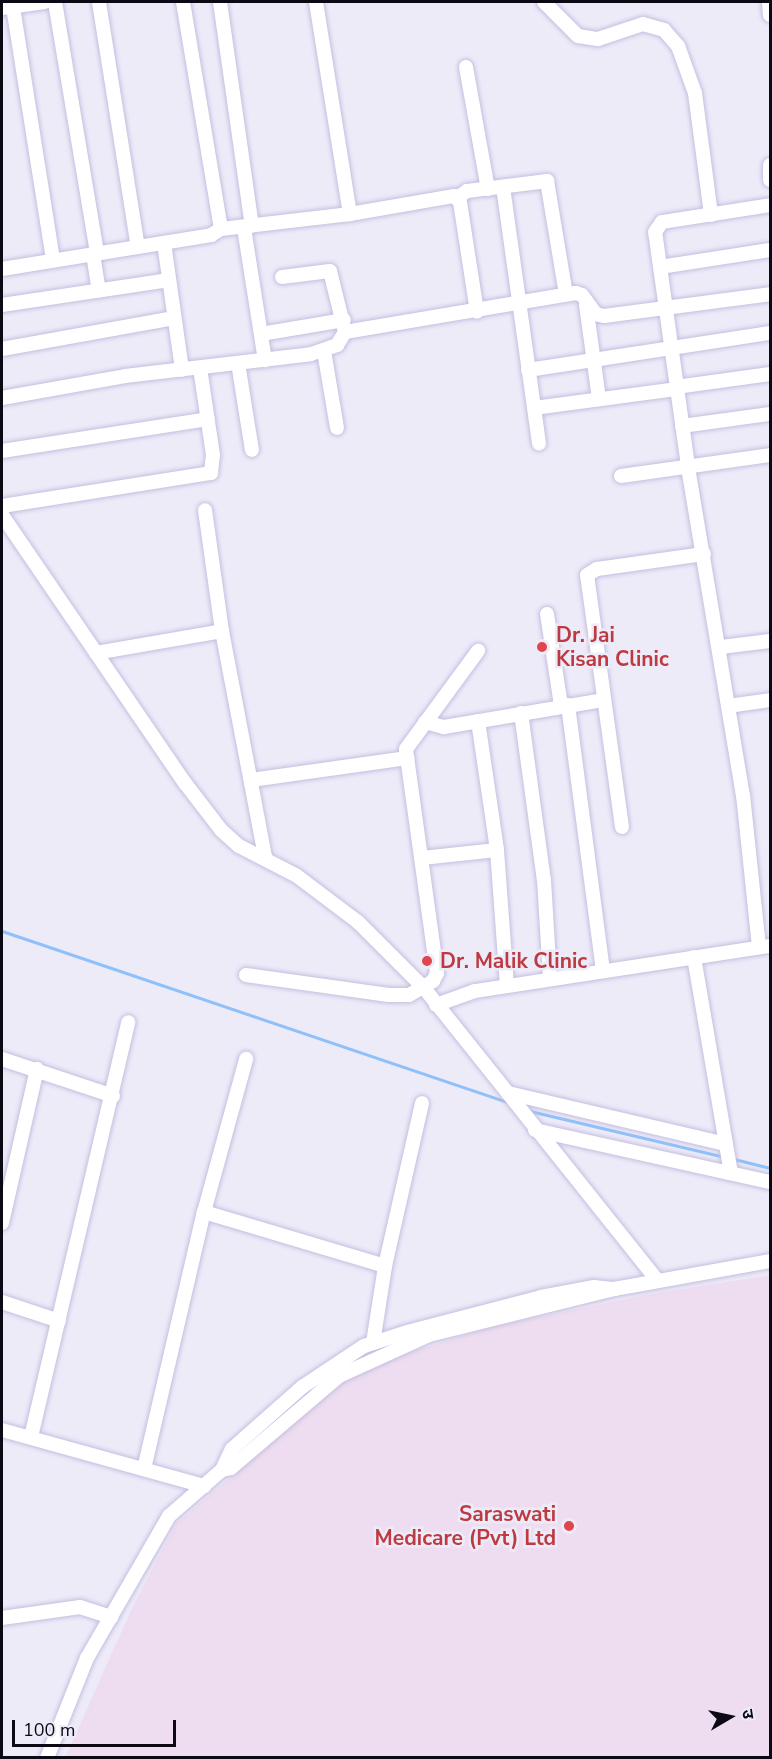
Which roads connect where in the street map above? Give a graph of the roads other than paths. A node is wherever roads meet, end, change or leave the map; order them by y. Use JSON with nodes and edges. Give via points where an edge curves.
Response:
{"nodes":[{"id":1,"x":45,"y":2,"type":"edge"},
{"id":2,"x":55,"y":2,"type":"edge"},
{"id":3,"x":99,"y":2,"type":"edge"},
{"id":4,"x":183,"y":2,"type":"edge"},
{"id":5,"x":220,"y":2,"type":"edge"},
{"id":6,"x":316,"y":2,"type":"edge"},
{"id":7,"x":544,"y":2,"type":"edge"},
{"id":8,"x":6,"y":6,"type":"edge"},
{"id":9,"x":466,"y":67,"type":"dead end"},
{"id":10,"x":771,"y":165,"type":"edge"},
{"id":11,"x":771,"y":180,"type":"edge"},
{"id":12,"x":503,"y":187,"type":"junction"},
{"id":13,"x":488,"y":189,"type":"junction"},
{"id":14,"x":457,"y":198,"type":"junction"},
{"id":15,"x":771,"y":205,"type":"edge"},
{"id":16,"x":350,"y":214,"type":"junction"},
{"id":17,"x":711,"y":215,"type":"junction"},
{"id":18,"x":248,"y":227,"type":"junction"},
{"id":19,"x":221,"y":229,"type":"junction"},
{"id":20,"x":164,"y":243,"type":"junction"},
{"id":21,"x":138,"y":247,"type":"junction"},
{"id":22,"x":771,"y":250,"type":"edge"},
{"id":23,"x":95,"y":254,"type":"junction"},
{"id":24,"x":53,"y":260,"type":"junction"},
{"id":25,"x":2,"y":266,"type":"edge"},
{"id":26,"x":660,"y":267,"type":"junction"},
{"id":27,"x":282,"y":277,"type":"dead end"},
{"id":28,"x":169,"y":280,"type":"junction"},
{"id":29,"x":99,"y":291,"type":"junction"},
{"id":30,"x":566,"y":294,"type":"junction"},
{"id":31,"x":771,"y":294,"type":"edge"},
{"id":32,"x":519,"y":304,"type":"junction"},
{"id":33,"x":2,"y":305,"type":"edge"},
{"id":34,"x":586,"y":305,"type":"junction"},
{"id":35,"x":665,"y":309,"type":"junction"},
{"id":36,"x":477,"y":312,"type":"junction"},
{"id":37,"x":174,"y":318,"type":"junction"},
{"id":38,"x":344,"y":326,"type":"junction"},
{"id":39,"x":771,"y":333,"type":"edge"},
{"id":40,"x":261,"y":334,"type":"junction"},
{"id":41,"x":670,"y":347,"type":"junction"},
{"id":42,"x":2,"y":349,"type":"edge"},
{"id":43,"x":324,"y":351,"type":"junction"},
{"id":44,"x":592,"y":357,"type":"junction"},
{"id":45,"x":265,"y":360,"type":"junction"},
{"id":46,"x":238,"y":363,"type":"junction"},
{"id":47,"x":200,"y":368,"type":"junction"},
{"id":48,"x":182,"y":370,"type":"junction"},
{"id":49,"x":528,"y":370,"type":"junction"},
{"id":50,"x":771,"y":374,"type":"edge"},
{"id":51,"x":676,"y":388,"type":"junction"},
{"id":52,"x":2,"y":398,"type":"edge"},
{"id":53,"x":599,"y":399,"type":"junction"},
{"id":54,"x":534,"y":408,"type":"junction"},
{"id":55,"x":771,"y":414,"type":"edge"},
{"id":56,"x":208,"y":419,"type":"junction"},
{"id":57,"x":681,"y":426,"type":"junction"},
{"id":58,"x":337,"y":428,"type":"dead end"},
{"id":59,"x":539,"y":442,"type":"dead end"},
{"id":60,"x":252,"y":450,"type":"dead end"},
{"id":61,"x":2,"y":451,"type":"edge"},
{"id":62,"x":771,"y":455,"type":"edge"},
{"id":63,"x":688,"y":466,"type":"junction"},
{"id":64,"x":621,"y":476,"type":"dead end"},
{"id":65,"x":2,"y":506,"type":"edge"},
{"id":66,"x":205,"y":510,"type":"dead end"},
{"id":67,"x":2,"y":515,"type":"edge"},
{"id":68,"x":704,"y":554,"type":"junction"},
{"id":69,"x":547,"y":614,"type":"dead end"},
{"id":70,"x":222,"y":632,"type":"junction"},
{"id":71,"x":771,"y":641,"type":"edge"},
{"id":72,"x":721,"y":647,"type":"junction"},
{"id":73,"x":478,"y":651,"type":"dead end"},
{"id":74,"x":96,"y":653,"type":"junction"},
{"id":75,"x":603,"y":700,"type":"junction"},
{"id":76,"x":771,"y":700,"type":"edge"},
{"id":77,"x":565,"y":706,"type":"junction"},
{"id":78,"x":728,"y":706,"type":"junction"},
{"id":79,"x":521,"y":713,"type":"junction"},
{"id":80,"x":478,"y":721,"type":"junction"},
{"id":81,"x":425,"y":722,"type":"junction"},
{"id":82,"x":407,"y":758,"type":"junction"},
{"id":83,"x":251,"y":780,"type":"junction"},
{"id":84,"x":622,"y":827,"type":"dead end"},
{"id":85,"x":496,"y":850,"type":"junction"},
{"id":86,"x":265,"y":857,"type":"junction"},
{"id":87,"x":422,"y":858,"type":"junction"},
{"id":88,"x":765,"y":947,"type":"edge"},
{"id":89,"x":694,"y":957,"type":"junction"},
{"id":90,"x":603,"y":971,"type":"junction"},
{"id":91,"x":246,"y":975,"type":"dead end"},
{"id":92,"x":550,"y":979,"type":"junction"},
{"id":93,"x":507,"y":986,"type":"junction"},
{"id":94,"x":424,"y":988,"type":"junction"},
{"id":95,"x":436,"y":1005,"type":"junction"},
{"id":96,"x":128,"y":1022,"type":"dead end"},
{"id":97,"x":2,"y":1059,"type":"edge"},
{"id":98,"x":246,"y":1059,"type":"dead end"},
{"id":99,"x":37,"y":1069,"type":"junction"},
{"id":100,"x":113,"y":1096,"type":"junction"},
{"id":101,"x":512,"y":1098,"type":"junction"},
{"id":102,"x":422,"y":1103,"type":"dead end"},
{"id":103,"x":531,"y":1124,"type":"junction"},
{"id":104,"x":667,"y":1144,"type":"junction"},
{"id":105,"x":728,"y":1158,"type":"junction"},
{"id":106,"x":771,"y":1182,"type":"edge"},
{"id":107,"x":204,"y":1212,"type":"junction"},
{"id":108,"x":2,"y":1223,"type":"edge"},
{"id":109,"x":771,"y":1261,"type":"edge"},
{"id":110,"x":386,"y":1266,"type":"junction"},
{"id":111,"x":658,"y":1281,"type":"junction"},
{"id":112,"x":614,"y":1289,"type":"junction"},
{"id":113,"x":2,"y":1302,"type":"edge"},
{"id":114,"x":59,"y":1321,"type":"junction"},
{"id":115,"x":373,"y":1343,"type":"junction"},
{"id":116,"x":2,"y":1430,"type":"edge"},
{"id":117,"x":31,"y":1437,"type":"junction"},
{"id":118,"x":144,"y":1469,"type":"junction"},
{"id":119,"x":222,"y":1470,"type":"junction"},
{"id":120,"x":204,"y":1486,"type":"junction"},
{"id":121,"x":111,"y":1617,"type":"junction"},
{"id":122,"x":2,"y":1618,"type":"edge"},
{"id":123,"x":45,"y":1756,"type":"edge"}],
"edges":[{"from":1,"to":8,"type":"street"},
{"from":2,"to":23,"type":"street"},
{"from":3,"to":21,"type":"street"},
{"from":4,"to":19,"type":"street"},
{"from":5,"to":18,"type":"street"},
{"from":6,"to":16,"type":"street"},
{"from":7,"to":17,"type":"street","via":[[570,31],[588,39],[611,37],[643,24],[664,30],[674,41],[691,74]]},
{"from":8,"to":24,"type":"street"},
{"from":9,"to":13,"type":"street"},
{"from":10,"to":11,"type":"street"},
{"from":12,"to":13,"type":"street"},
{"from":12,"to":30,"type":"street","via":[[543,181],[550,184]]},
{"from":12,"to":32,"type":"street"},
{"from":13,"to":14,"type":"street","via":[[467,191]]},
{"from":14,"to":16,"type":"street","via":[[444,196]]},
{"from":14,"to":36,"type":"street"},
{"from":15,"to":17,"type":"street"},
{"from":16,"to":18,"type":"street"},
{"from":17,"to":26,"type":"street","via":[[659,223],[655,232]]},
{"from":18,"to":19,"type":"street"},
{"from":18,"to":40,"type":"street"},
{"from":19,"to":20,"type":"street","via":[[211,235]]},
{"from":20,"to":21,"type":"street"},
{"from":20,"to":28,"type":"street"},
{"from":21,"to":23,"type":"street"},
{"from":22,"to":26,"type":"street"},
{"from":23,"to":24,"type":"street"},
{"from":23,"to":29,"type":"street"},
{"from":24,"to":25,"type":"street"},
{"from":26,"to":35,"type":"street"},
{"from":27,"to":38,"type":"street","via":[[330,271]]},
{"from":28,"to":29,"type":"street"},
{"from":28,"to":37,"type":"street"},
{"from":29,"to":33,"type":"street"},
{"from":30,"to":32,"type":"street"},
{"from":30,"to":34,"type":"street","via":[[579,293]]},
{"from":31,"to":35,"type":"street"},
{"from":32,"to":36,"type":"street"},
{"from":32,"to":49,"type":"street"},
{"from":34,"to":35,"type":"street","via":[[599,316]]},
{"from":34,"to":44,"type":"street"},
{"from":35,"to":41,"type":"street"},
{"from":36,"to":38,"type":"street"},
{"from":37,"to":42,"type":"street"},
{"from":37,"to":48,"type":"street"},
{"from":38,"to":40,"type":"street"},
{"from":38,"to":43,"type":"street","via":[[337,345]]},
{"from":39,"to":41,"type":"street"},
{"from":40,"to":45,"type":"street"},
{"from":41,"to":44,"type":"street"},
{"from":41,"to":51,"type":"street"},
{"from":43,"to":45,"type":"street"},
{"from":43,"to":58,"type":"street"},
{"from":44,"to":49,"type":"street"},
{"from":44,"to":53,"type":"street"},
{"from":45,"to":46,"type":"street"},
{"from":46,"to":47,"type":"street"},
{"from":46,"to":60,"type":"street"},
{"from":47,"to":48,"type":"street"},
{"from":47,"to":56,"type":"street"},
{"from":48,"to":52,"type":"street"},
{"from":49,"to":54,"type":"street"},
{"from":50,"to":51,"type":"street"},
{"from":51,"to":53,"type":"street"},
{"from":51,"to":57,"type":"street"},
{"from":53,"to":54,"type":"street"},
{"from":54,"to":59,"type":"street"},
{"from":55,"to":57,"type":"street"},
{"from":56,"to":61,"type":"street"},
{"from":56,"to":65,"type":"street","via":[[214,469],[209,474]]},
{"from":57,"to":63,"type":"street"},
{"from":62,"to":63,"type":"street"},
{"from":63,"to":64,"type":"street"},
{"from":63,"to":68,"type":"street"},
{"from":66,"to":70,"type":"street"},
{"from":67,"to":74,"type":"street"},
{"from":68,"to":72,"type":"street"},
{"from":68,"to":75,"type":"street","via":[[597,569],[587,575]]},
{"from":69,"to":77,"type":"street"},
{"from":70,"to":74,"type":"street"},
{"from":70,"to":83,"type":"street"},
{"from":71,"to":72,"type":"street"},
{"from":72,"to":78,"type":"street"},
{"from":73,"to":81,"type":"street"},
{"from":74,"to":86,"type":"street","via":[[221,830],[239,846]]},
{"from":75,"to":77,"type":"street"},
{"from":75,"to":84,"type":"street"},
{"from":76,"to":78,"type":"street"},
{"from":77,"to":79,"type":"street"},
{"from":77,"to":90,"type":"street"},
{"from":78,"to":88,"type":"street"},
{"from":79,"to":80,"type":"street"},
{"from":79,"to":92,"type":"street","via":[[544,880]]},
{"from":80,"to":81,"type":"street","via":[[444,727]]},
{"from":80,"to":85,"type":"street"},
{"from":81,"to":82,"type":"street","via":[[407,746]]},
{"from":82,"to":83,"type":"street"},
{"from":82,"to":87,"type":"street"},
{"from":83,"to":86,"type":"street"},
{"from":85,"to":87,"type":"street"},
{"from":85,"to":93,"type":"street"},
{"from":86,"to":94,"type":"street","via":[[358,922]]},
{"from":87,"to":94,"type":"street","via":[[436,973]]},
{"from":88,"to":89,"type":"street"},
{"from":89,"to":90,"type":"street"},
{"from":89,"to":105,"type":"street"},
{"from":90,"to":92,"type":"street"},
{"from":91,"to":94,"type":"street","via":[[389,995],[409,995]]},
{"from":92,"to":93,"type":"street"},
{"from":93,"to":95,"type":"street","via":[[475,990]]},
{"from":94,"to":95,"type":"street"},
{"from":95,"to":101,"type":"street"},
{"from":96,"to":100,"type":"street"},
{"from":97,"to":99,"type":"street"},
{"from":98,"to":107,"type":"street"},
{"from":99,"to":100,"type":"street"},
{"from":99,"to":108,"type":"street"},
{"from":100,"to":114,"type":"street"},
{"from":101,"to":103,"type":"street"},
{"from":101,"to":104,"type":"street"},
{"from":102,"to":110,"type":"street"},
{"from":103,"to":104,"type":"street"},
{"from":103,"to":111,"type":"street"},
{"from":104,"to":105,"type":"street"},
{"from":104,"to":105,"type":"street"},
{"from":105,"to":106,"type":"street"},
{"from":107,"to":110,"type":"street"},
{"from":107,"to":118,"type":"street"},
{"from":109,"to":111,"type":"street"},
{"from":110,"to":115,"type":"street"},
{"from":111,"to":112,"type":"street"},
{"from":112,"to":115,"type":"street","via":[[594,1287],[464,1314]]},
{"from":112,"to":119,"type":"street","via":[[429,1335],[383,1354],[339,1376],[231,1468]]},
{"from":113,"to":114,"type":"street"},
{"from":114,"to":117,"type":"street"},
{"from":115,"to":119,"type":"street","via":[[331,1365],[302,1387],[232,1449]]},
{"from":116,"to":117,"type":"street"},
{"from":117,"to":118,"type":"street"},
{"from":118,"to":120,"type":"street"},
{"from":119,"to":120,"type":"street"},
{"from":120,"to":121,"type":"street","via":[[169,1516]]},
{"from":121,"to":122,"type":"street","via":[[80,1607]]},
{"from":121,"to":123,"type":"street","via":[[87,1658]]}]}
